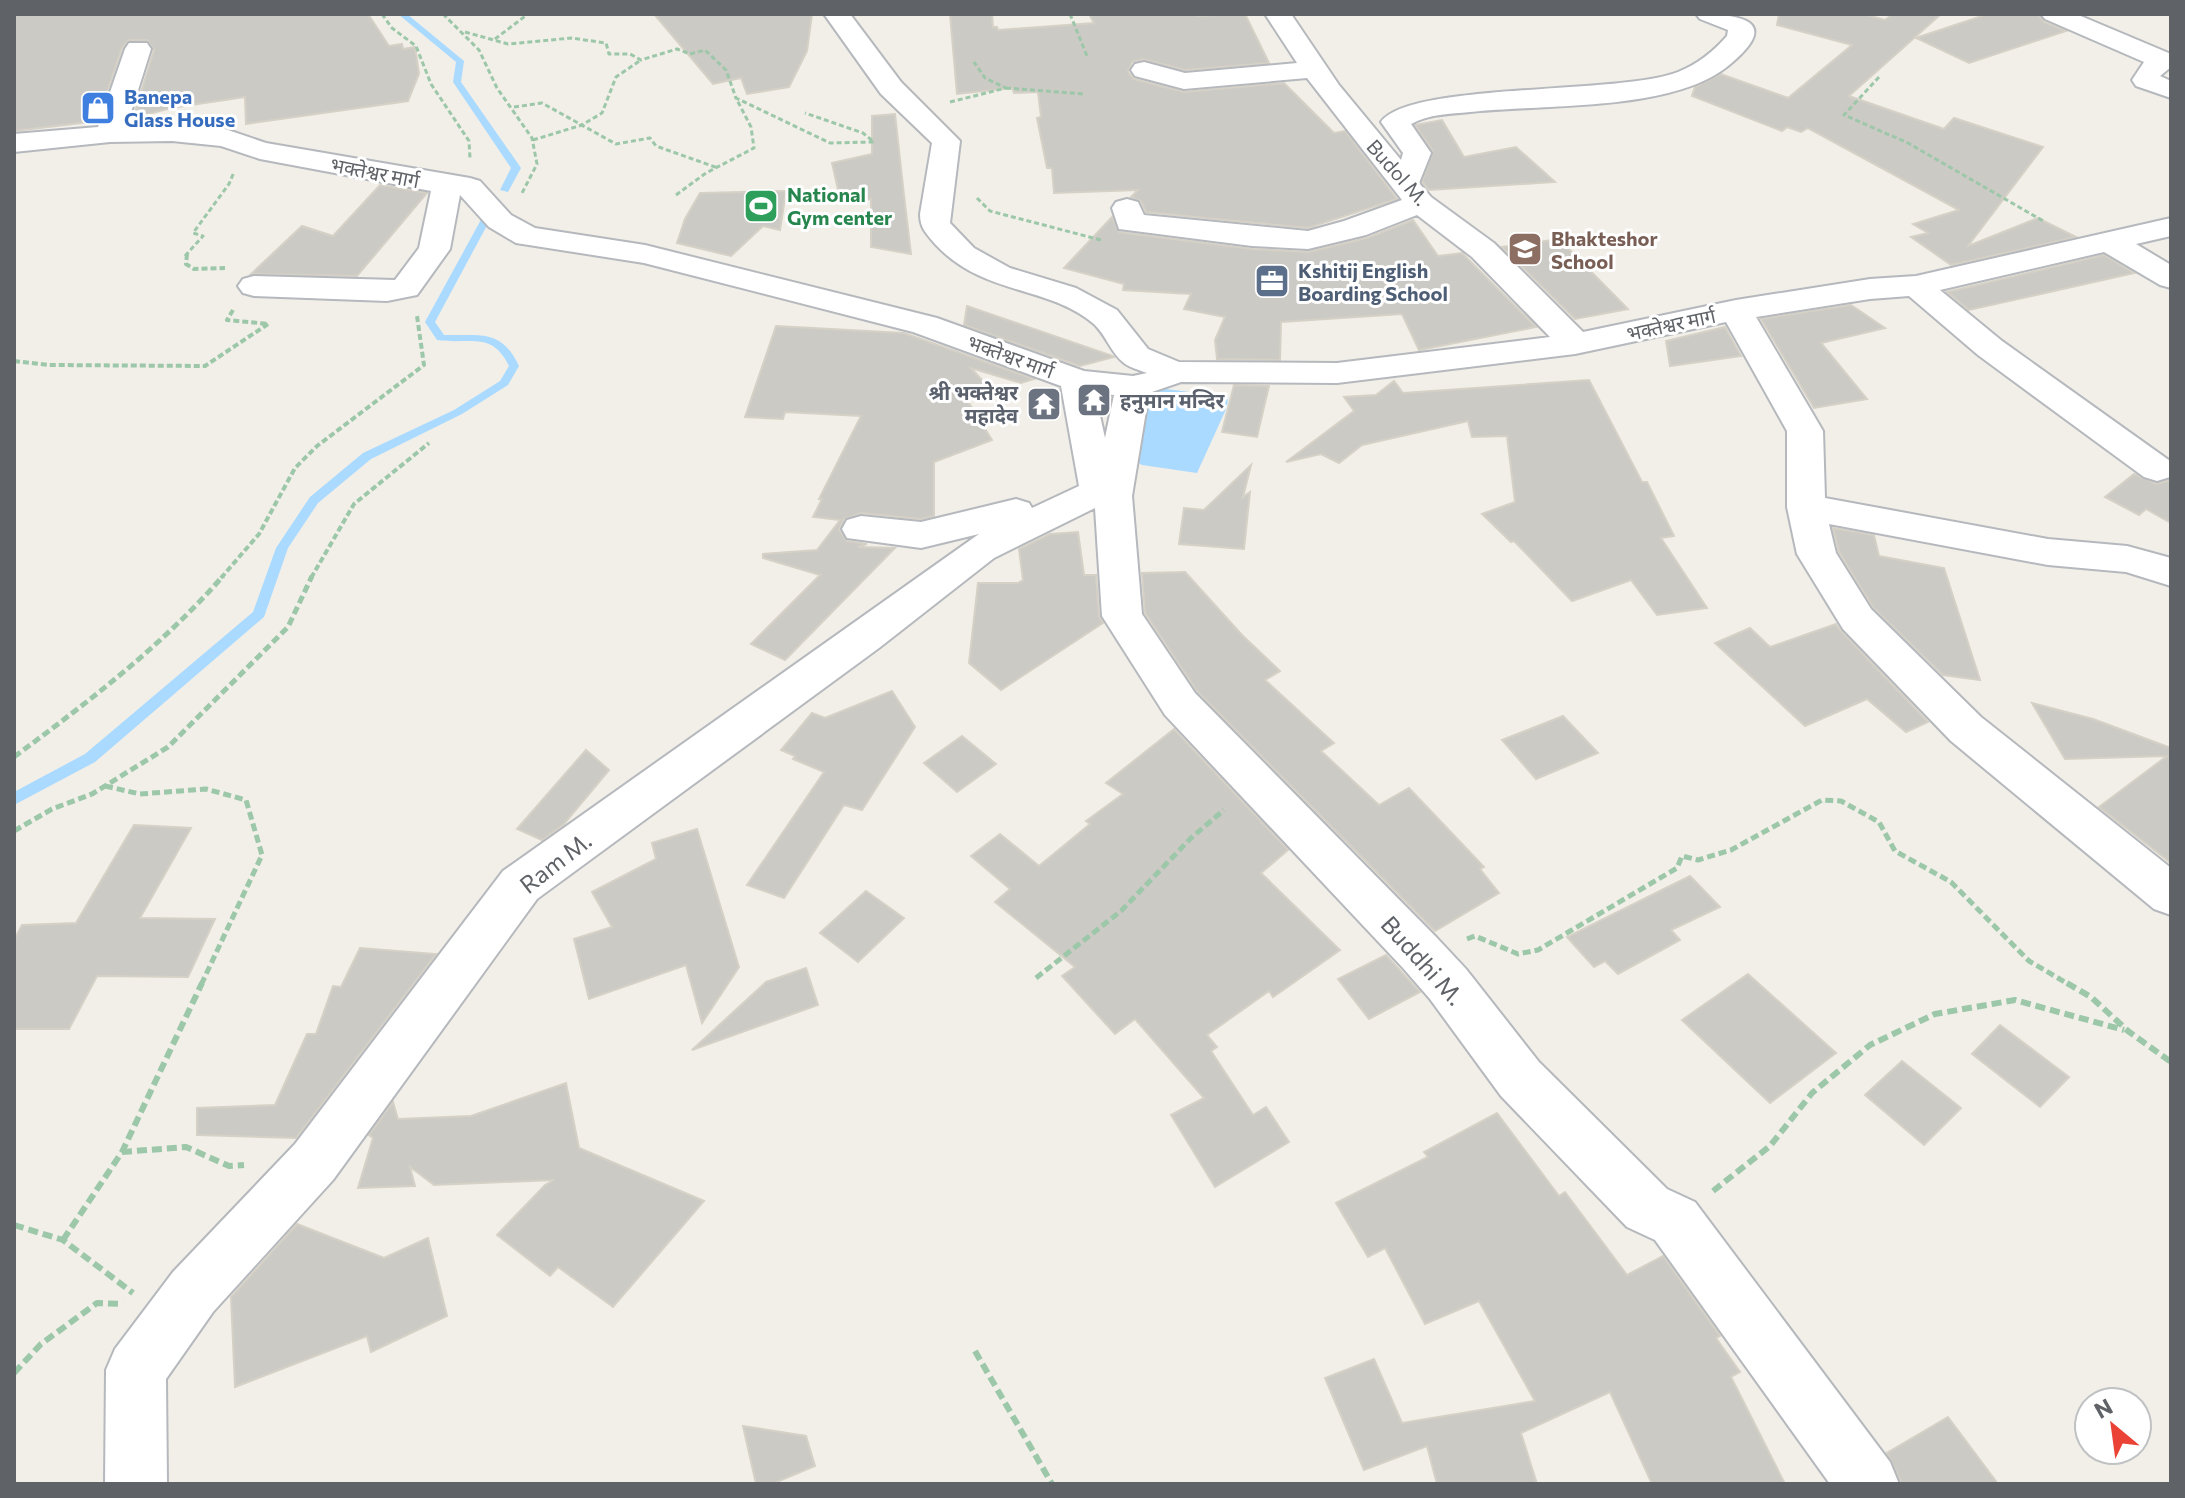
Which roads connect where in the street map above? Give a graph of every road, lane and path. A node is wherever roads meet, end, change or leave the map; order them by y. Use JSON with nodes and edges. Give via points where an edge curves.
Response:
{"nodes":[{"id":1,"x":382,"y":14,"type":"edge"},
{"id":2,"x":443,"y":14,"type":"edge"},
{"id":3,"x":528,"y":14,"type":"edge"},
{"id":4,"x":837,"y":14,"type":"edge"},
{"id":5,"x":1070,"y":14,"type":"edge"},
{"id":6,"x":1278,"y":14,"type":"edge"},
{"id":7,"x":1709,"y":14,"type":"edge"},
{"id":8,"x":2054,"y":14,"type":"edge"},
{"id":9,"x":465,"y":32,"type":"junction"},
{"id":10,"x":494,"y":40,"type":"junction"},
{"id":11,"x":138,"y":49,"type":"dead end"},
{"id":12,"x":1087,"y":56,"type":"dead end"},
{"id":13,"x":641,"y":60,"type":"junction"},
{"id":14,"x":974,"y":62,"type":"dead end"},
{"id":15,"x":1315,"y":69,"type":"junction"},
{"id":16,"x":1144,"y":70,"type":"dead end"},
{"id":17,"x":1879,"y":77,"type":"dead end"},
{"id":18,"x":1006,"y":88,"type":"junction"},
{"id":19,"x":2171,"y":90,"type":"edge"},
{"id":20,"x":1084,"y":94,"type":"dead end"},
{"id":21,"x":736,"y":98,"type":"junction"},
{"id":22,"x":945,"y":103,"type":"dead end"},
{"id":23,"x":513,"y":107,"type":"junction"},
{"id":24,"x":805,"y":113,"type":"dead end"},
{"id":25,"x":584,"y":124,"type":"junction"},
{"id":26,"x":110,"y":134,"type":"junction"},
{"id":27,"x":533,"y":140,"type":"junction"},
{"id":28,"x":14,"y":143,"type":"edge"},
{"id":29,"x":238,"y":161,"type":"dead end"},
{"id":30,"x":718,"y":168,"type":"junction"},
{"id":31,"x":458,"y":186,"type":"junction"},
{"id":32,"x":936,"y":192,"type":"junction"},
{"id":33,"x":1412,"y":193,"type":"junction"},
{"id":34,"x":676,"y":195,"type":"dead end"},
{"id":35,"x":1127,"y":208,"type":"dead end"},
{"id":36,"x":500,"y":221,"type":"junction"},
{"id":37,"x":2171,"y":227,"type":"edge"},
{"id":38,"x":1111,"y":242,"type":"dead end"},
{"id":39,"x":2097,"y":243,"type":"junction"},
{"id":40,"x":2171,"y":278,"type":"edge"},
{"id":41,"x":254,"y":286,"type":"junction"},
{"id":42,"x":1916,"y":286,"type":"junction"},
{"id":43,"x":406,"y":288,"type":"junction"},
{"id":44,"x":1736,"y":310,"type":"junction"},
{"id":45,"x":1575,"y":344,"type":"junction"},
{"id":46,"x":14,"y":361,"type":"edge"},
{"id":47,"x":1124,"y":381,"type":"junction"},
{"id":48,"x":429,"y":443,"type":"dead end"},
{"id":49,"x":2157,"y":469,"type":"dead end"},
{"id":50,"x":1099,"y":491,"type":"junction"},
{"id":51,"x":1806,"y":507,"type":"junction"},
{"id":52,"x":861,"y":529,"type":"dead end"},
{"id":53,"x":2171,"y":572,"type":"edge"},
{"id":54,"x":14,"y":757,"type":"edge"},
{"id":55,"x":1256,"y":783,"type":"junction"},
{"id":56,"x":105,"y":786,"type":"junction"},
{"id":57,"x":14,"y":831,"type":"edge"},
{"id":58,"x":2171,"y":895,"type":"edge"},
{"id":59,"x":1420,"y":953,"type":"junction"},
{"id":60,"x":1036,"y":978,"type":"dead end"},
{"id":61,"x":2128,"y":1031,"type":"junction"},
{"id":62,"x":2171,"y":1062,"type":"edge"},
{"id":63,"x":122,"y":1152,"type":"junction"},
{"id":64,"x":314,"y":1162,"type":"junction"},
{"id":65,"x":1675,"y":1221,"type":"junction"},
{"id":66,"x":14,"y":1225,"type":"edge"},
{"id":67,"x":63,"y":1240,"type":"junction"},
{"id":68,"x":171,"y":1299,"type":"junction"},
{"id":69,"x":975,"y":1351,"type":"dead end"},
{"id":70,"x":14,"y":1373,"type":"edge"},
{"id":71,"x":136,"y":1484,"type":"edge"},
{"id":72,"x":1052,"y":1484,"type":"edge"},
{"id":73,"x":1868,"y":1484,"type":"edge"}],
"edges":[{"from":1,"to":31,"type":"path","via":[[416,46],[431,84],[469,141]]},
{"from":2,"to":9,"type":"path"},
{"from":3,"to":10,"type":"path"},
{"from":4,"to":32,"type":"street","via":[[891,88],[946,141]]},
{"from":5,"to":12,"type":"path"},
{"from":6,"to":15,"type":"street","name":"Budol M."},
{"from":7,"to":33,"type":"street","via":[[1741,26],[1740,38],[1714,64],[1675,81],[1629,92],[1407,112],[1395,122],[1417,153]]},
{"from":8,"to":19,"type":"street","via":[[2163,60],[2145,80]]},
{"from":9,"to":10,"type":"path"},
{"from":9,"to":23,"type":"path"},
{"from":10,"to":13,"type":"path","via":[[508,44],[579,39],[606,43],[609,54]]},
{"from":11,"to":26,"type":"street"},
{"from":13,"to":21,"type":"path","via":[[677,49],[690,54],[705,50],[727,72]]},
{"from":13,"to":25,"type":"path","via":[[616,77],[602,113]]},
{"from":14,"to":18,"type":"path","via":[[985,78]]},
{"from":15,"to":16,"type":"street","via":[[1184,81]]},
{"from":15,"to":33,"type":"street","name":"Budol M."},
{"from":17,"to":39,"type":"path","via":[[1844,115]]},
{"from":18,"to":20,"type":"path"},
{"from":18,"to":22,"type":"path"},
{"from":21,"to":24,"type":"path","via":[[830,143],[874,142],[863,133]]},
{"from":21,"to":30,"type":"path","via":[[751,127],[754,148]]},
{"from":23,"to":25,"type":"path","via":[[542,103]]},
{"from":23,"to":27,"type":"path"},
{"from":25,"to":27,"type":"path"},
{"from":25,"to":30,"type":"path","via":[[616,144],[650,138],[656,146]]},
{"from":26,"to":28,"type":"street","name":"भक्तेश्वर मार्ग"},
{"from":26,"to":31,"type":"street","name":"भक्तेश्वर मार्ग","via":[[225,138],[260,150]]},
{"from":27,"to":36,"type":"path","via":[[538,155],[528,186]]},
{"from":29,"to":41,"type":"path","via":[[229,184],[193,233],[203,236],[185,256],[186,264],[194,269],[262,272]]},
{"from":30,"to":34,"type":"path"},
{"from":31,"to":36,"type":"street","name":"भक्तेश्वर मार्ग"},
{"from":31,"to":43,"type":"street","via":[[434,249]]},
{"from":32,"to":38,"type":"path","via":[[974,193],[990,211]]},
{"from":32,"to":47,"type":"street","via":[[935,225],[963,255],[999,275],[1065,295],[1105,317],[1136,356]]},
{"from":33,"to":35,"type":"street","via":[[1355,228],[1308,240],[1130,223]]},
{"from":33,"to":45,"type":"street","name":"Budol M.","via":[[1510,273]]},
{"from":36,"to":47,"type":"street","name":"भक्तेश्वर मार्ग","via":[[527,236],[645,254]]},
{"from":37,"to":39,"type":"street","name":"भक्तेश्वर मार्ग"},
{"from":39,"to":40,"type":"street"},
{"from":39,"to":42,"type":"street","name":"भक्तेश्वर मार्ग"},
{"from":41,"to":43,"type":"street"},
{"from":41,"to":46,"type":"path","via":[[227,320],[269,324],[205,366]]},
{"from":42,"to":44,"type":"street","name":"भक्तेश्वर मार्ग"},
{"from":42,"to":49,"type":"street","via":[[1990,348]]},
{"from":43,"to":54,"type":"path","via":[[420,324],[424,365],[295,468],[259,534],[197,606],[97,696]]},
{"from":44,"to":45,"type":"street","name":"भक्तेश्वर मार्ग"},
{"from":44,"to":51,"type":"street","via":[[1805,431]]},
{"from":45,"to":47,"type":"street","name":"भक्तेश्वर मार्ग","via":[[1337,373]]},
{"from":47,"to":50,"type":"street","via":[[1077,391]]},
{"from":47,"to":55,"type":"street","name":"Buddhi M.","via":[[1113,496],[1122,616],[1180,704]]},
{"from":48,"to":56,"type":"path","via":[[354,504],[288,627],[168,747]]},
{"from":50,"to":52,"type":"street","via":[[921,535]]},
{"from":50,"to":64,"type":"street","name":"Ram M.","via":[[980,549],[520,885]]},
{"from":51,"to":53,"type":"street","via":[[2048,552],[2127,559]]},
{"from":51,"to":58,"type":"street","via":[[1817,554],[1857,619],[1906,672],[1966,729]]},
{"from":55,"to":59,"type":"street","name":"Buddhi M."},
{"from":55,"to":60,"type":"path","via":[[1191,838],[1121,911]]},
{"from":56,"to":57,"type":"path"},
{"from":56,"to":63,"type":"path","via":[[140,794],[206,789],[246,800],[262,855]]},
{"from":59,"to":61,"type":"path","via":[[1475,936],[1518,954],[1538,950],[1677,868],[1682,856],[1698,860],[1731,850],[1822,800],[1841,801],[1879,822],[1895,851],[1951,882],[2029,961],[2091,997]]},
{"from":59,"to":65,"type":"street","name":"Buddhi M.","via":[[1520,1079],[1647,1208]]},
{"from":61,"to":62,"type":"path"},
{"from":61,"to":65,"type":"path","via":[[2015,1000],[1935,1014],[1870,1045],[1812,1093],[1770,1146]]},
{"from":63,"to":64,"type":"path","via":[[186,1147],[229,1166]]},
{"from":63,"to":67,"type":"path"},
{"from":64,"to":68,"type":"street","name":"Ram M."},
{"from":65,"to":73,"type":"street","name":"Buddhi M."},
{"from":66,"to":67,"type":"path"},
{"from":67,"to":68,"type":"path"},
{"from":68,"to":70,"type":"path","via":[[97,1303],[41,1344]]},
{"from":68,"to":71,"type":"street","name":"Ram M.","via":[[136,1370]]},
{"from":69,"to":72,"type":"path"}]}
